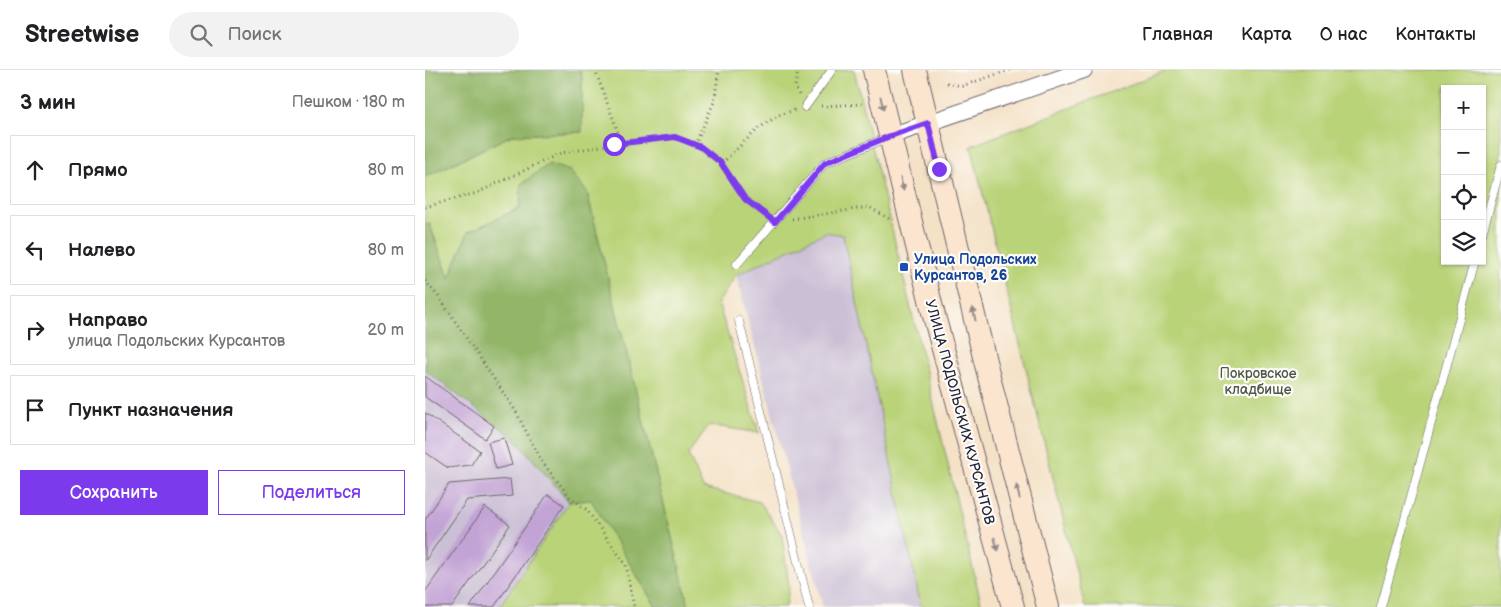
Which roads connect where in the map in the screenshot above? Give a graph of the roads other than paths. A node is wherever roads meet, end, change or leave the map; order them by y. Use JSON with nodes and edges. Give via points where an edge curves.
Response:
{"nodes":[{"id":1,"x":832,"y":70,"type":"edge"},
{"id":2,"x":874,"y":70,"type":"edge"},
{"id":3,"x":915,"y":70,"type":"edge"},
{"id":4,"x":1084,"y":70,"type":"edge"},
{"id":5,"x":805,"y":106,"type":"road end"},
{"id":6,"x":928,"y":123,"type":"junction"},
{"id":7,"x":890,"y":136,"type":"junction"},
{"id":8,"x":1501,"y":165,"type":"edge"},
{"id":9,"x":1486,"y":220,"type":"edge"},
{"id":10,"x":737,"y":264,"type":"dead end"},
{"id":11,"x":1474,"y":265,"type":"edge"},
{"id":12,"x":739,"y":321,"type":"dead end"},
{"id":13,"x":809,"y":607,"type":"edge"},
{"id":14,"x":1013,"y":607,"type":"edge"},
{"id":15,"x":1048,"y":607,"type":"edge"},
{"id":16,"x":1381,"y":607,"type":"edge"}],
"edges":[{"from":1,"to":5,"type":"lane"},
{"from":2,"to":7,"type":"main road","name":"УЛИЦА ПОДОЛЬСКИХ КУРСАНТОВ","one_way":true},
{"from":3,"to":6,"type":"main road"},
{"from":4,"to":6,"type":"street"},
{"from":6,"to":7,"type":"street"},
{"from":15,"to":6,"type":"main road","one_way":true},
{"from":7,"to":10,"type":"lane","via":[[825,163]]},
{"from":7,"to":14,"type":"main road","name":"УЛИЦА ПОДОЛЬСКИХ КУРСАНТОВ","one_way":true,"via":[[933,312]]},
{"from":8,"to":9,"type":"lane"},
{"from":11,"to":16,"type":"lane"},
{"from":12,"to":13,"type":"lane"}]}
